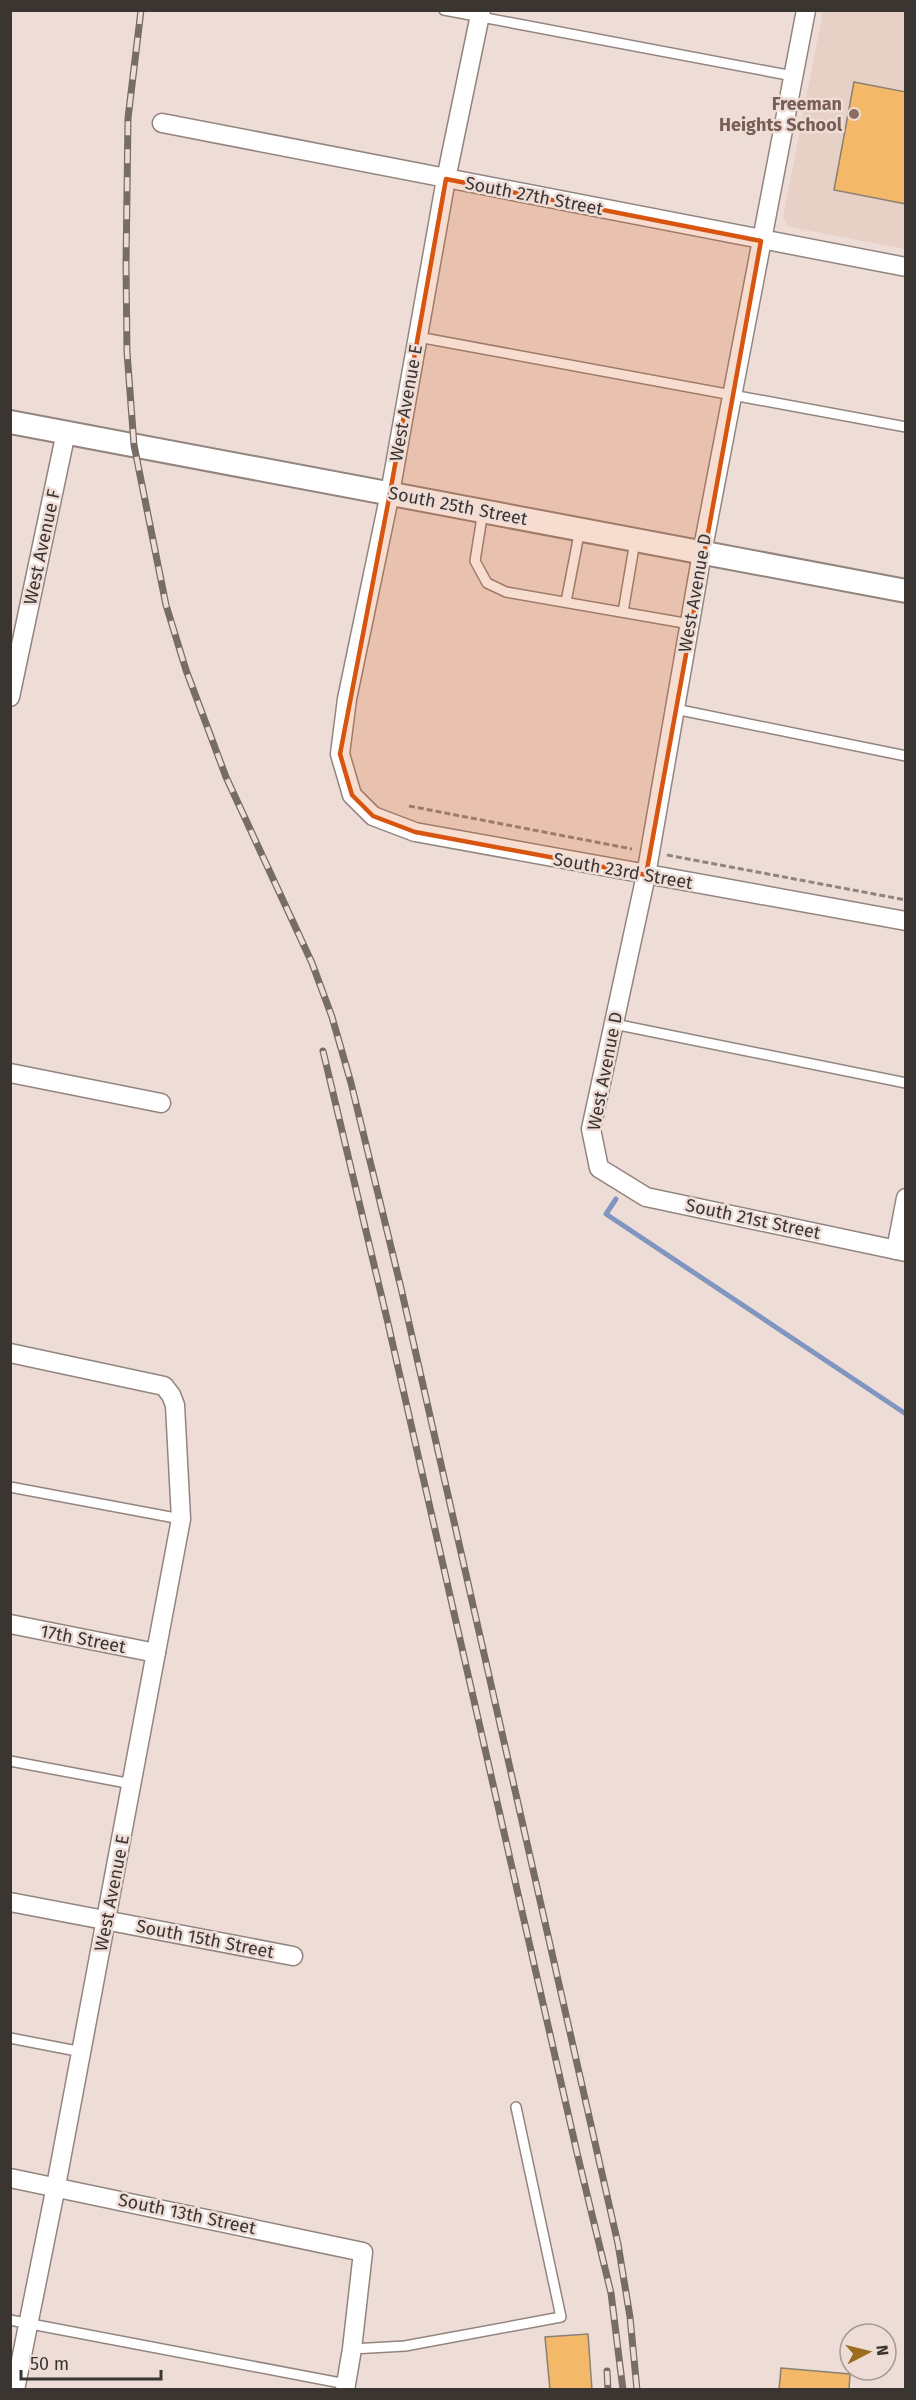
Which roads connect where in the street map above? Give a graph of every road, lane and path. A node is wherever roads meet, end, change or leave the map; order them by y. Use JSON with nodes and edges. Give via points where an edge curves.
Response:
{"nodes":[{"id":1,"x":444,"y":10,"type":"edge"},
{"id":2,"x":806,"y":10,"type":"edge"},
{"id":3,"x":480,"y":14,"type":"edge"},
{"id":4,"x":794,"y":76,"type":"junction"},
{"id":5,"x":162,"y":123,"type":"dead end"},
{"id":6,"x":446,"y":179,"type":"junction"},
{"id":7,"x":761,"y":241,"type":"junction"},
{"id":8,"x":906,"y":267,"type":"edge"},
{"id":9,"x":418,"y":337,"type":"junction"},
{"id":10,"x":732,"y":395,"type":"junction"},
{"id":11,"x":10,"y":422,"type":"edge"},
{"id":12,"x":906,"y":427,"type":"edge"},
{"id":13,"x":66,"y":432,"type":"junction"},
{"id":14,"x":390,"y":493,"type":"junction"},
{"id":15,"x":483,"y":511,"type":"junction"},
{"id":16,"x":580,"y":530,"type":"junction"},
{"id":17,"x":636,"y":540,"type":"junction"},
{"id":18,"x":702,"y":553,"type":"junction"},
{"id":19,"x":906,"y":591,"type":"edge"},
{"id":20,"x":567,"y":602,"type":"junction"},
{"id":21,"x":623,"y":612,"type":"junction"},
{"id":22,"x":690,"y":624,"type":"junction"},
{"id":23,"x":10,"y":697,"type":"edge"},
{"id":24,"x":675,"y":709,"type":"junction"},
{"id":25,"x":906,"y":756,"type":"edge"},
{"id":26,"x":352,"y":795,"type":"joint"},
{"id":27,"x":408,"y":807,"type":"dead end"},
{"id":28,"x":634,"y":849,"type":"dead end"},
{"id":29,"x":663,"y":854,"type":"dead end"},
{"id":30,"x":646,"y":875,"type":"junction"},
{"id":31,"x":906,"y":900,"type":"edge"},
{"id":32,"x":906,"y":921,"type":"edge"},
{"id":33,"x":614,"y":1024,"type":"junction"},
{"id":34,"x":10,"y":1073,"type":"edge"},
{"id":35,"x":906,"y":1083,"type":"edge"},
{"id":36,"x":161,"y":1103,"type":"dead end"},
{"id":37,"x":605,"y":1173,"type":"joint"},
{"id":38,"x":906,"y":1198,"type":"edge"},
{"id":39,"x":901,"y":1251,"type":"edge"},
{"id":40,"x":10,"y":1353,"type":"edge"},
{"id":41,"x":10,"y":1487,"type":"edge"},
{"id":42,"x":181,"y":1519,"type":"junction"},
{"id":43,"x":10,"y":1624,"type":"edge"},
{"id":44,"x":156,"y":1653,"type":"junction"},
{"id":45,"x":10,"y":1761,"type":"edge"},
{"id":46,"x":132,"y":1784,"type":"junction"},
{"id":47,"x":10,"y":1902,"type":"edge"},
{"id":48,"x":107,"y":1921,"type":"junction"},
{"id":49,"x":293,"y":1956,"type":"dead end"},
{"id":50,"x":10,"y":2038,"type":"edge"},
{"id":51,"x":82,"y":2052,"type":"junction"},
{"id":52,"x":516,"y":2108,"type":"dead end"},
{"id":53,"x":10,"y":2178,"type":"edge"},
{"id":54,"x":56,"y":2186,"type":"junction"},
{"id":55,"x":10,"y":2319,"type":"edge"},
{"id":56,"x":29,"y":2323,"type":"junction"},
{"id":57,"x":352,"y":2349,"type":"junction"},
{"id":58,"x":345,"y":2387,"type":"edge"},
{"id":59,"x":15,"y":2390,"type":"edge"}],
"edges":[{"from":1,"to":3,"type":"lane"},
{"from":2,"to":4,"type":"street","name":"West Avenue D"},
{"from":3,"to":4,"type":"lane"},
{"from":3,"to":6,"type":"street","name":"West Avenue E"},
{"from":4,"to":7,"type":"street","name":"West Avenue D"},
{"from":5,"to":6,"type":"street","name":"South 27th Street"},
{"from":6,"to":7,"type":"street","name":"South 27th Street"},
{"from":6,"to":9,"type":"street","name":"West Avenue E"},
{"from":7,"to":8,"type":"street","name":"South 27th Street"},
{"from":7,"to":10,"type":"street","name":"West Avenue D"},
{"from":9,"to":10,"type":"lane"},
{"from":9,"to":14,"type":"street","name":"West Avenue E"},
{"from":10,"to":12,"type":"lane"},
{"from":10,"to":18,"type":"street","name":"West Avenue D"},
{"from":11,"to":13,"type":"street","name":"South 25th Street"},
{"from":13,"to":14,"type":"street","name":"South 25th Street"},
{"from":13,"to":23,"type":"street","name":"West Avenue F"},
{"from":14,"to":15,"type":"street","name":"South 25th Street"},
{"from":14,"to":26,"type":"street","name":"West Avenue E","via":[[347,699],[340,754]]},
{"from":15,"to":16,"type":"street","name":"South 25th Street"},
{"from":15,"to":20,"type":"lane","via":[[475,561],[487,583],[506,592]]},
{"from":16,"to":17,"type":"street","name":"South 25th Street"},
{"from":16,"to":20,"type":"lane"},
{"from":17,"to":18,"type":"street","name":"South 25th Street"},
{"from":17,"to":21,"type":"lane"},
{"from":18,"to":19,"type":"street","name":"South 25th Street"},
{"from":18,"to":22,"type":"street","name":"West Avenue D"},
{"from":20,"to":21,"type":"lane"},
{"from":21,"to":22,"type":"lane"},
{"from":22,"to":24,"type":"street","name":"West Avenue D"},
{"from":24,"to":25,"type":"lane"},
{"from":24,"to":30,"type":"street","name":"West Avenue D"},
{"from":26,"to":30,"type":"street","name":"South 23rd Street","via":[[373,816],[415,832]]},
{"from":27,"to":28,"type":"path"},
{"from":29,"to":31,"type":"path"},
{"from":30,"to":32,"type":"street","name":"South 23rd Street"},
{"from":30,"to":33,"type":"street","name":"West Avenue D"},
{"from":33,"to":35,"type":"lane"},
{"from":33,"to":37,"type":"street","name":"West Avenue D","via":[[591,1129],[599,1168]]},
{"from":34,"to":36,"type":"street"},
{"from":37,"to":39,"type":"street","name":"South 21st Street","via":[[646,1197]]},
{"from":38,"to":39,"type":"street"},
{"from":40,"to":42,"type":"street","name":"West Avenue E","via":[[164,1386],[175,1405]]},
{"from":41,"to":42,"type":"lane"},
{"from":42,"to":44,"type":"street","name":"West Avenue E"},
{"from":43,"to":44,"type":"street","name":"17th Street"},
{"from":44,"to":46,"type":"street","name":"West Avenue E"},
{"from":45,"to":46,"type":"lane"},
{"from":46,"to":48,"type":"street","name":"West Avenue E"},
{"from":47,"to":48,"type":"street","name":"South 15th Street"},
{"from":48,"to":49,"type":"street","name":"South 15th Street"},
{"from":48,"to":51,"type":"street","name":"West Avenue E"},
{"from":50,"to":51,"type":"lane"},
{"from":51,"to":54,"type":"street","name":"West Avenue E"},
{"from":52,"to":57,"type":"lane","via":[[561,2317],[405,2346]]},
{"from":53,"to":54,"type":"street","name":"South 13th Street"},
{"from":54,"to":56,"type":"street","name":"West Avenue E"},
{"from":54,"to":57,"type":"street","name":"South 13th Street","via":[[363,2252]]},
{"from":55,"to":56,"type":"lane"},
{"from":56,"to":58,"type":"lane"},
{"from":56,"to":59,"type":"street","name":"West Avenue E"},
{"from":57,"to":58,"type":"street"}]}
